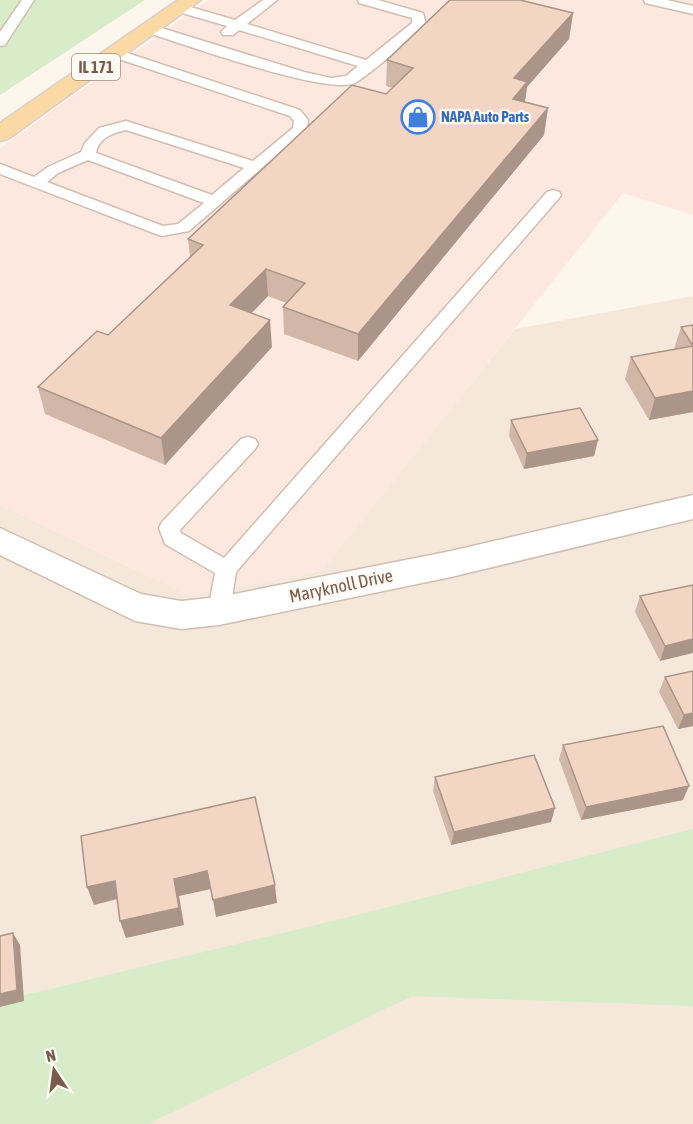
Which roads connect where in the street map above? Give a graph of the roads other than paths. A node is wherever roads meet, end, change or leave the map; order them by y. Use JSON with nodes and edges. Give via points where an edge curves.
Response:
{"nodes":[{"id":1,"x":28,"y":0,"type":"edge"},
{"id":2,"x":271,"y":0,"type":"edge"},
{"id":3,"x":364,"y":0,"type":"edge"},
{"id":4,"x":650,"y":0,"type":"edge"},
{"id":5,"x":186,"y":4,"type":"edge"},
{"id":6,"x":689,"y":6,"type":"edge"},
{"id":7,"x":237,"y":26,"type":"junction"},
{"id":8,"x":150,"y":29,"type":"junction"},
{"id":9,"x":0,"y":42,"type":"edge"},
{"id":10,"x":208,"y":47,"type":"junction"},
{"id":11,"x":115,"y":53,"type":"junction"},
{"id":12,"x":368,"y":65,"type":"junction"},
{"id":13,"x":0,"y":134,"type":"edge"},
{"id":14,"x":88,"y":155,"type":"junction"},
{"id":15,"x":255,"y":167,"type":"junction"},
{"id":16,"x":0,"y":169,"type":"edge"},
{"id":17,"x":36,"y":183,"type":"junction"},
{"id":18,"x":554,"y":195,"type":"dead end"},
{"id":19,"x":214,"y":201,"type":"junction"},
{"id":20,"x":248,"y":444,"type":"dead end"},
{"id":21,"x":693,"y":507,"type":"edge"},
{"id":22,"x":0,"y":540,"type":"edge"},
{"id":23,"x":226,"y":569,"type":"junction"},
{"id":24,"x":219,"y":611,"type":"junction"}],
"edges":[{"from":1,"to":9,"type":"lane"},
{"from":2,"to":7,"type":"lane"},
{"from":3,"to":12,"type":"lane","via":[[418,16],[419,24]]},
{"from":4,"to":6,"type":"lane"},
{"from":5,"to":7,"type":"lane"},
{"from":5,"to":8,"type":"main road","number":"IL 171"},
{"from":7,"to":10,"type":"lane"},
{"from":7,"to":12,"type":"lane"},
{"from":8,"to":10,"type":"lane"},
{"from":8,"to":11,"type":"main road","number":"IL 171"},
{"from":10,"to":12,"type":"lane","via":[[331,82],[350,80]]},
{"from":11,"to":13,"type":"main road","number":"IL 171"},
{"from":11,"to":15,"type":"lane","via":[[295,113],[301,120],[300,129]]},
{"from":14,"to":15,"type":"lane","via":[[90,146],[104,131],[126,125]]},
{"from":14,"to":17,"type":"lane","via":[[53,170]]},
{"from":14,"to":19,"type":"lane"},
{"from":15,"to":19,"type":"lane"},
{"from":16,"to":17,"type":"lane"},
{"from":17,"to":19,"type":"lane","via":[[162,231],[183,228]]},
{"from":18,"to":23,"type":"lane"},
{"from":20,"to":23,"type":"lane","via":[[169,528],[172,538]]},
{"from":21,"to":24,"type":"street","name":"Maryknoll Drive","via":[[451,564]]},
{"from":22,"to":24,"type":"street","name":"Maryknoll Drive","via":[[135,607],[181,615]]},
{"from":23,"to":24,"type":"lane"}]}
